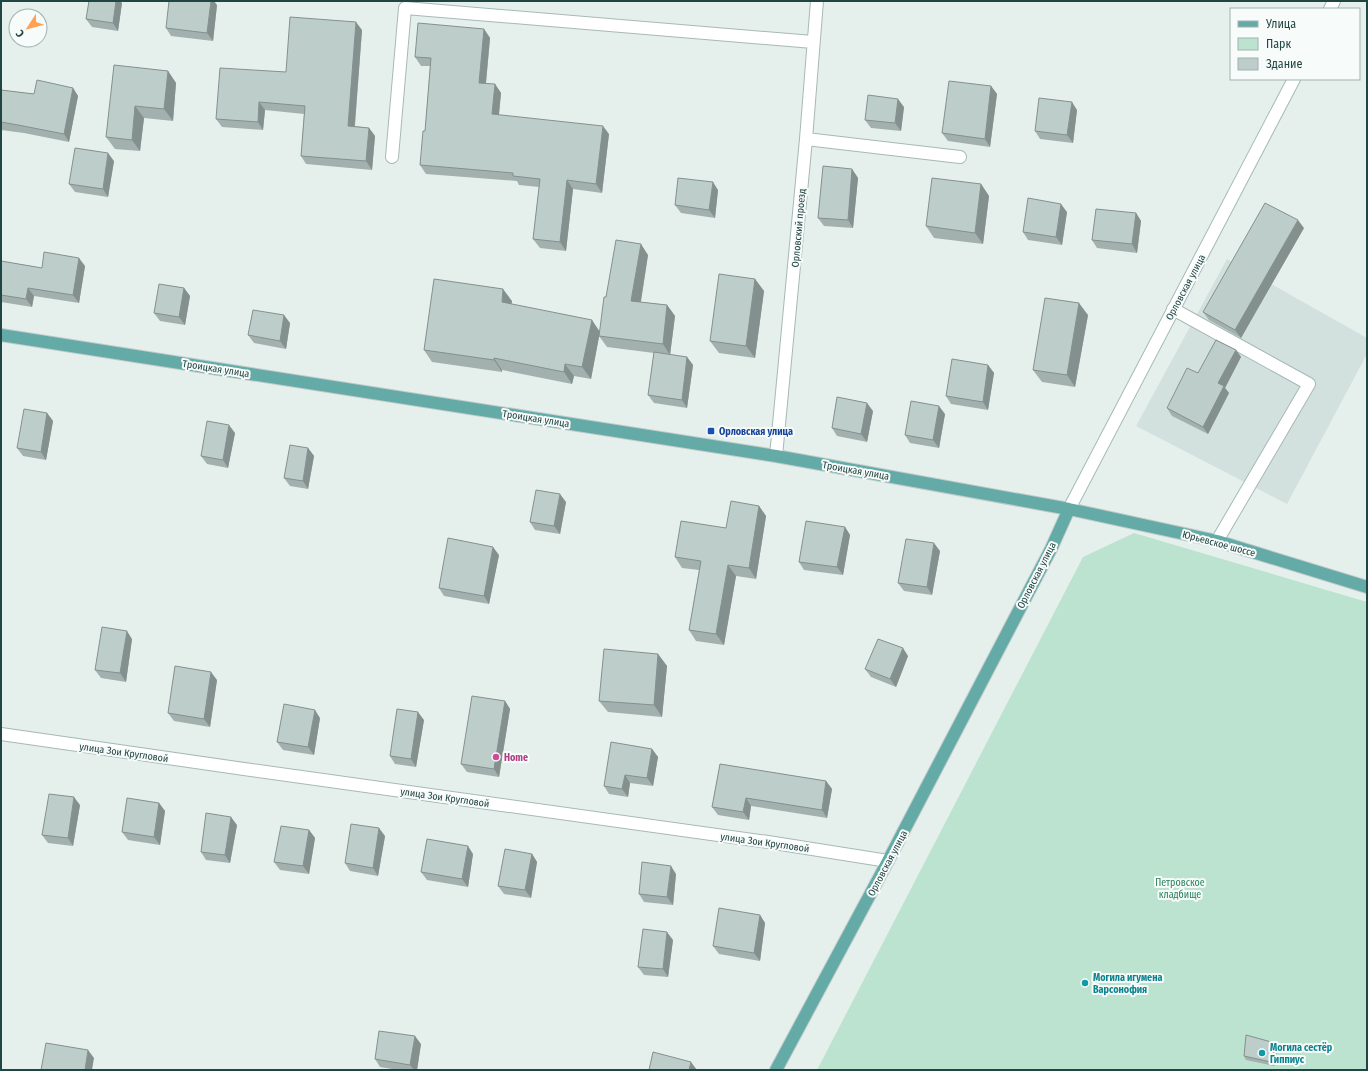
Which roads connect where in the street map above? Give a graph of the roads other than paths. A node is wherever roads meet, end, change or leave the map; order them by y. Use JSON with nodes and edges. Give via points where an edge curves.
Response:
{"nodes":[{"id":1,"x":817,"y":1,"type":"edge"},
{"id":2,"x":813,"y":42,"type":"junction"},
{"id":3,"x":1293,"y":80,"type":"edge"},
{"id":4,"x":806,"y":139,"type":"junction"},
{"id":5,"x":392,"y":157,"type":"dead end"},
{"id":6,"x":960,"y":157,"type":"dead end"},
{"id":7,"x":1174,"y":309,"type":"junction"},
{"id":8,"x":1,"y":335,"type":"edge"},
{"id":9,"x":776,"y":456,"type":"junction"},
{"id":10,"x":1069,"y":509,"type":"junction"},
{"id":11,"x":1217,"y":541,"type":"junction"},
{"id":12,"x":1367,"y":587,"type":"edge"},
{"id":13,"x":1,"y":734,"type":"edge"},
{"id":14,"x":888,"y":861,"type":"junction"},
{"id":15,"x":776,"y":1070,"type":"edge"}],
"edges":[{"from":1,"to":2,"type":"street","name":"Орловский проезд"},
{"from":2,"to":4,"type":"street","name":"Орловский проезд"},
{"from":2,"to":5,"type":"street","via":[[405,8]]},
{"from":3,"to":7,"type":"street","name":"Орловская улица"},
{"from":4,"to":6,"type":"street"},
{"from":4,"to":9,"type":"street","name":"Орловский проезд"},
{"from":7,"to":10,"type":"street","name":"Орловская улица"},
{"from":7,"to":11,"type":"street","via":[[1309,384]]},
{"from":8,"to":9,"type":"main road","name":"Троицкая улица"},
{"from":9,"to":10,"type":"main road","name":"Троицкая улица"},
{"from":10,"to":11,"type":"main road","name":"Юрьевское шоссе"},
{"from":10,"to":14,"type":"main road","name":"Орловская улица","via":[[1051,549]]},
{"from":11,"to":12,"type":"main road","name":"Юрьевское шоссе"},
{"from":13,"to":14,"type":"street","name":"улица Зои Кругловой"},
{"from":14,"to":15,"type":"main road","name":"Орловская улица"}]}
